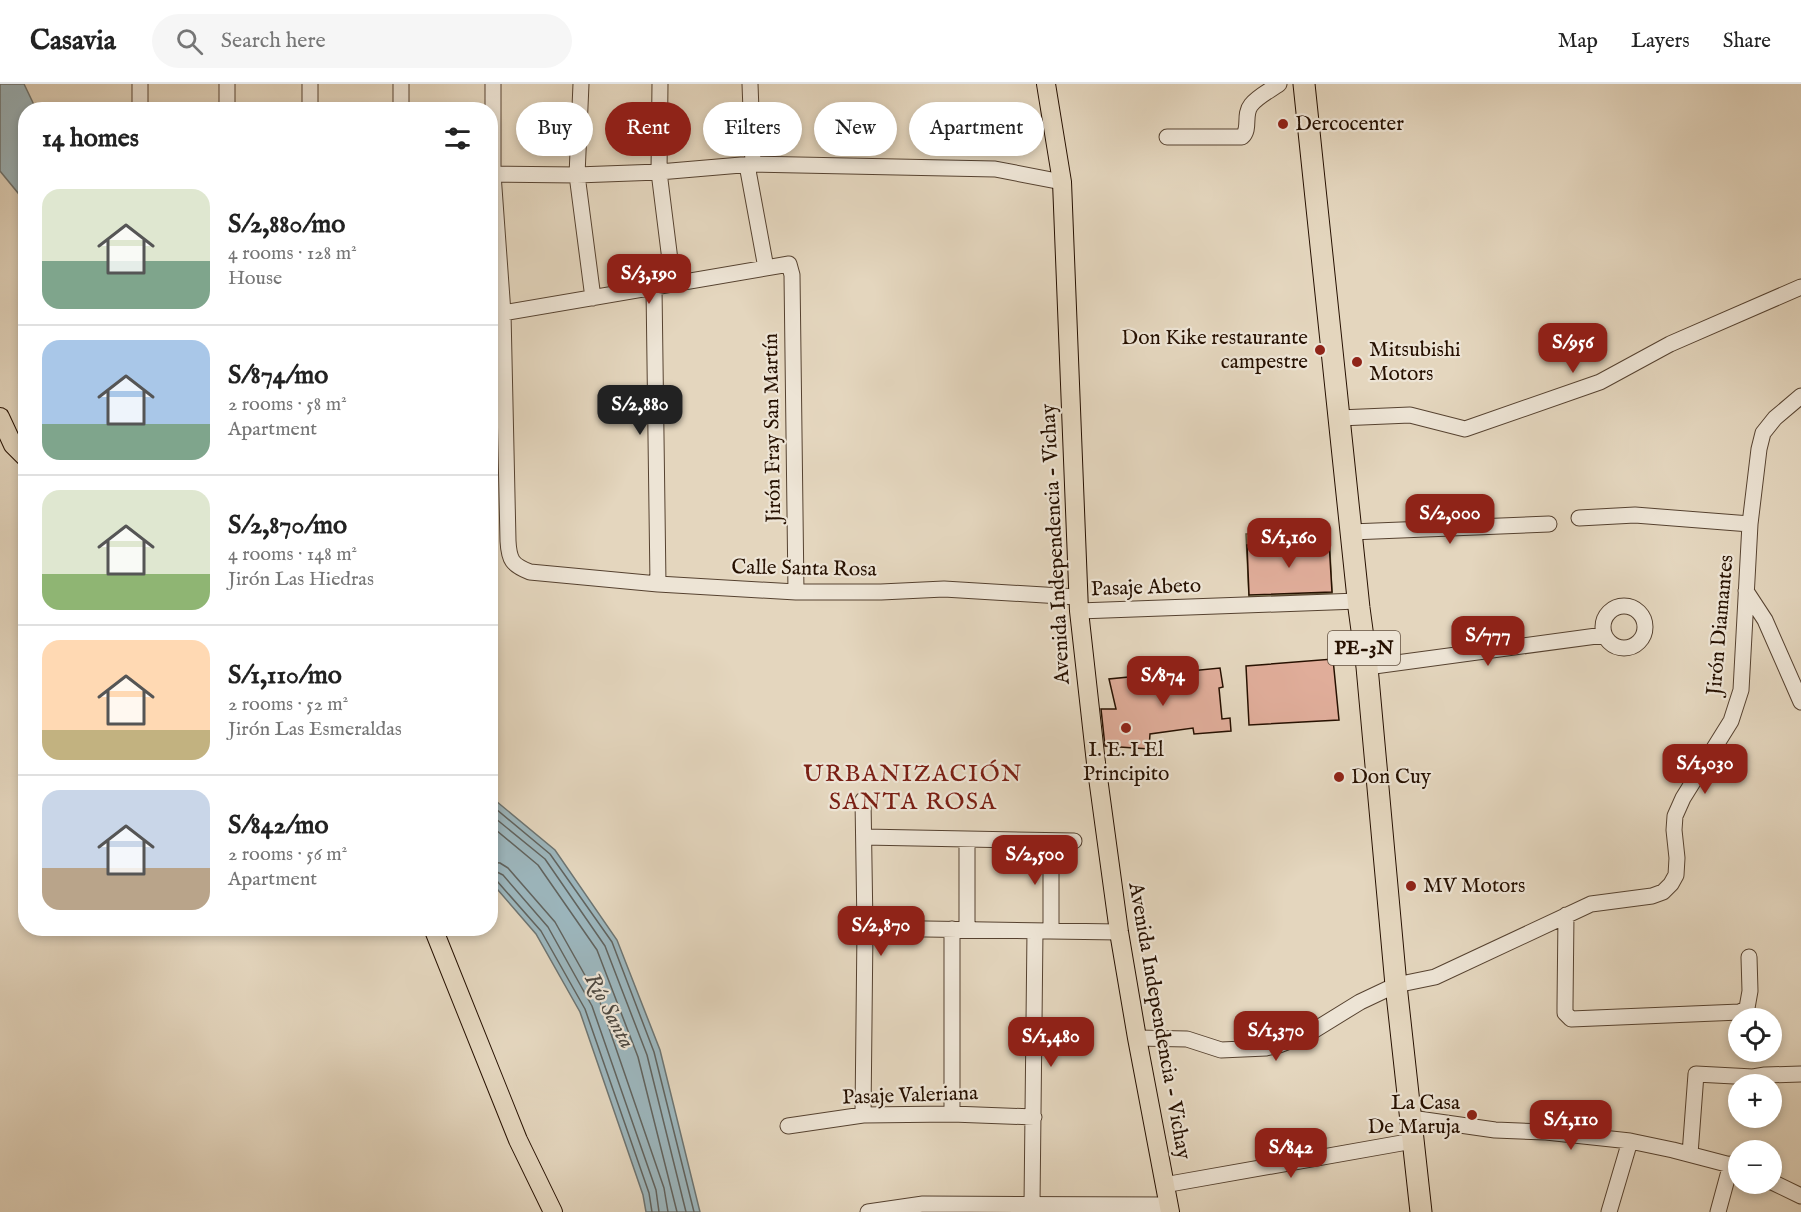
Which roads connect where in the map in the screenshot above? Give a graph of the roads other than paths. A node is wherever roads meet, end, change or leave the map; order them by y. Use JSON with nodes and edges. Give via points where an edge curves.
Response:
{"nodes":[{"id":1,"x":140,"y":84,"type":"edge"},
{"id":2,"x":227,"y":84,"type":"edge"},
{"id":3,"x":310,"y":84,"type":"edge"},
{"id":4,"x":401,"y":84,"type":"edge"},
{"id":5,"x":493,"y":84,"type":"edge"},
{"id":6,"x":581,"y":84,"type":"edge"},
{"id":7,"x":660,"y":84,"type":"edge"},
{"id":8,"x":750,"y":84,"type":"edge"},
{"id":9,"x":1046,"y":84,"type":"edge"},
{"id":10,"x":1279,"y":84,"type":"edge"},
{"id":11,"x":1304,"y":84,"type":"edge"},
{"id":12,"x":140,"y":102,"type":"edge"},
{"id":13,"x":227,"y":102,"type":"edge"},
{"id":14,"x":310,"y":102,"type":"edge"},
{"id":15,"x":401,"y":102,"type":"edge"},
{"id":16,"x":493,"y":102,"type":"edge"},
{"id":17,"x":1167,"y":137,"type":"dead end"},
{"id":18,"x":750,"y":164,"type":"junction"},
{"id":19,"x":659,"y":172,"type":"junction"},
{"id":20,"x":498,"y":174,"type":"edge"},
{"id":21,"x":577,"y":175,"type":"junction"},
{"id":22,"x":1062,"y":182,"type":"junction"},
{"id":23,"x":498,"y":257,"type":"edge"},
{"id":24,"x":766,"y":268,"type":"junction"},
{"id":25,"x":673,"y":284,"type":"junction"},
{"id":26,"x":1801,"y":287,"type":"edge"},
{"id":27,"x":654,"y":288,"type":"junction"},
{"id":28,"x":593,"y":298,"type":"junction"},
{"id":29,"x":502,"y":313,"type":"junction"},
{"id":30,"x":1801,"y":396,"type":"edge"},
{"id":31,"x":0,"y":417,"type":"edge"},
{"id":32,"x":1339,"y":418,"type":"junction"},
{"id":33,"x":18,"y":450,"type":"edge"},
{"id":34,"x":1579,"y":518,"type":"dead end"},
{"id":35,"x":1549,"y":524,"type":"dead end"},
{"id":36,"x":1750,"y":524,"type":"junction"},
{"id":37,"x":1351,"y":532,"type":"junction"},
{"id":38,"x":658,"y":584,"type":"junction"},
{"id":39,"x":1746,"y":591,"type":"junction"},
{"id":40,"x":796,"y":592,"type":"junction"},
{"id":41,"x":1358,"y":601,"type":"junction"},
{"id":42,"x":1078,"y":604,"type":"junction"},
{"id":43,"x":1604,"y":635,"type":"dead end"},
{"id":44,"x":1367,"y":667,"type":"junction"},
{"id":45,"x":1801,"y":702,"type":"edge"},
{"id":46,"x":863,"y":800,"type":"dead end"},
{"id":47,"x":864,"y":837,"type":"junction"},
{"id":48,"x":967,"y":840,"type":"junction"},
{"id":49,"x":1051,"y":841,"type":"junction"},
{"id":50,"x":1074,"y":841,"type":"dead end"},
{"id":51,"x":1566,"y":915,"type":"junction"},
{"id":52,"x":865,"y":928,"type":"junction"},
{"id":53,"x":959,"y":929,"type":"junction"},
{"id":54,"x":1043,"y":931,"type":"junction"},
{"id":55,"x":1119,"y":932,"type":"junction"},
{"id":56,"x":436,"y":936,"type":"edge"},
{"id":57,"x":1749,"y":957,"type":"dead end"},
{"id":58,"x":1396,"y":985,"type":"junction"},
{"id":59,"x":1137,"y":1038,"type":"junction"},
{"id":60,"x":1801,"y":1074,"type":"edge"},
{"id":61,"x":952,"y":1114,"type":"junction"},
{"id":62,"x":863,"y":1115,"type":"junction"},
{"id":63,"x":1034,"y":1117,"type":"junction"},
{"id":64,"x":1411,"y":1118,"type":"junction"},
{"id":65,"x":788,"y":1126,"type":"dead end"},
{"id":66,"x":1413,"y":1141,"type":"junction"},
{"id":67,"x":1630,"y":1141,"type":"junction"},
{"id":68,"x":1690,"y":1154,"type":"junction"},
{"id":69,"x":1728,"y":1164,"type":"edge"},
{"id":70,"x":1164,"y":1185,"type":"junction"},
{"id":71,"x":1728,"y":1185,"type":"edge"},
{"id":72,"x":1782,"y":1187,"type":"edge"},
{"id":73,"x":1801,"y":1196,"type":"edge"},
{"id":74,"x":1032,"y":1204,"type":"junction"},
{"id":75,"x":1169,"y":1208,"type":"edge"},
{"id":76,"x":553,"y":1212,"type":"edge"},
{"id":77,"x":868,"y":1212,"type":"edge"},
{"id":78,"x":1421,"y":1212,"type":"edge"},
{"id":79,"x":1609,"y":1212,"type":"edge"},
{"id":80,"x":1718,"y":1212,"type":"edge"}],
"edges":[{"from":1,"to":12,"type":"street"},
{"from":2,"to":13,"type":"street"},
{"from":3,"to":14,"type":"street"},
{"from":4,"to":15,"type":"street"},
{"from":5,"to":16,"type":"street"},
{"from":6,"to":21,"type":"street"},
{"from":7,"to":19,"type":"street"},
{"from":8,"to":18,"type":"street"},
{"from":9,"to":22,"type":"main road","name":"Avenida Independencia - Vichay"},
{"from":10,"to":17,"type":"street","via":[[1251,105],[1242,137]]},
{"from":11,"to":32,"type":"highway","number":"PE-3N"},
{"from":18,"to":19,"type":"street"},
{"from":18,"to":22,"type":"street","via":[[995,169]]},
{"from":18,"to":24,"type":"street"},
{"from":19,"to":21,"type":"street"},
{"from":19,"to":25,"type":"street"},
{"from":20,"to":21,"type":"street"},
{"from":21,"to":28,"type":"street"},
{"from":22,"to":42,"type":"main road","name":"Avenida Independencia - Vichay"},
{"from":23,"to":29,"type":"street"},
{"from":24,"to":25,"type":"street"},
{"from":24,"to":40,"type":"street","name":"Jirón Fray San Martín","via":[[789,264],[792,275]]},
{"from":25,"to":27,"type":"street"},
{"from":26,"to":32,"type":"street","via":[[1670,344],[1600,381],[1465,429],[1410,415]]},
{"from":27,"to":28,"type":"street"},
{"from":27,"to":38,"type":"street"},
{"from":28,"to":29,"type":"street"},
{"from":29,"to":38,"type":"street","name":"Calle Santa Rosa","via":[[509,556],[517,567],[530,572]]},
{"from":30,"to":36,"type":"street","name":"Jirón Diamantes","via":[[1763,433]]},
{"from":31,"to":33,"type":"main road"},
{"from":32,"to":37,"type":"highway","number":"PE-3N"},
{"from":34,"to":36,"type":"street","via":[[1635,515]]},
{"from":35,"to":37,"type":"street"},
{"from":36,"to":39,"type":"street","name":"Jirón Diamantes"},
{"from":37,"to":41,"type":"highway","number":"PE-3N"},
{"from":38,"to":40,"type":"street","name":"Calle Santa Rosa"},
{"from":39,"to":45,"type":"street","via":[[1765,620]]},
{"from":39,"to":51,"type":"street","name":"Jirón Diamantes","via":[[1741,690],[1731,721],[1675,816],[1677,858],[1671,884],[1652,896],[1591,904]]},
{"from":40,"to":42,"type":"street","name":"Calle Santa Rosa","via":[[944,589]]},
{"from":41,"to":42,"type":"street","name":"Pasaje Abeto"},
{"from":41,"to":44,"type":"highway","number":"PE-3N"},
{"from":42,"to":55,"type":"main road","name":"Avenida Independencia - Vichay"},
{"from":43,"to":44,"type":"street"},
{"from":44,"to":58,"type":"highway","number":"PE-3N"},
{"from":46,"to":47,"type":"street"},
{"from":47,"to":48,"type":"street"},
{"from":47,"to":52,"type":"street"},
{"from":48,"to":49,"type":"street"},
{"from":48,"to":53,"type":"street"},
{"from":49,"to":50,"type":"street"},
{"from":49,"to":54,"type":"street"},
{"from":51,"to":57,"type":"street","via":[[1565,1013],[1571,1019],[1740,1012],[1749,1001]]},
{"from":51,"to":58,"type":"street","name":"Jirón Diamantes","via":[[1435,977]]},
{"from":52,"to":53,"type":"street"},
{"from":52,"to":62,"type":"street"},
{"from":53,"to":54,"type":"street"},
{"from":53,"to":61,"type":"street"},
{"from":54,"to":55,"type":"street"},
{"from":54,"to":63,"type":"street"},
{"from":55,"to":59,"type":"main road","name":"Avenida Independencia - Vichay"},
{"from":56,"to":76,"type":"main road","via":[[518,1140]]},
{"from":58,"to":59,"type":"street","name":"Jirón Diamantes","via":[[1308,1034],[1266,1048],[1221,1050],[1187,1039]]},
{"from":58,"to":64,"type":"highway","number":"PE-3N"},
{"from":59,"to":70,"type":"main road","name":"Avenida Independencia - Vichay"},
{"from":60,"to":68,"type":"street","via":[[1696,1074]]},
{"from":61,"to":62,"type":"street","name":"Pasaje Valeriana"},
{"from":61,"to":63,"type":"street","name":"Pasaje Valeriana"},
{"from":62,"to":65,"type":"street","name":"Pasaje Valeriana"},
{"from":63,"to":74,"type":"street"},
{"from":64,"to":66,"type":"highway","number":"PE-3N"},
{"from":64,"to":67,"type":"street","via":[[1495,1130]]},
{"from":66,"to":70,"type":"street"},
{"from":66,"to":78,"type":"highway","number":"PE-3N"},
{"from":67,"to":68,"type":"street"},
{"from":67,"to":79,"type":"street"},
{"from":68,"to":69,"type":"street"},
{"from":70,"to":75,"type":"main road","name":"Avenida Independencia - Vichay"},
{"from":71,"to":80,"type":"street"},
{"from":72,"to":73,"type":"street"},
{"from":74,"to":75,"type":"street"},
{"from":74,"to":77,"type":"street","via":[[923,1204]]}]}
